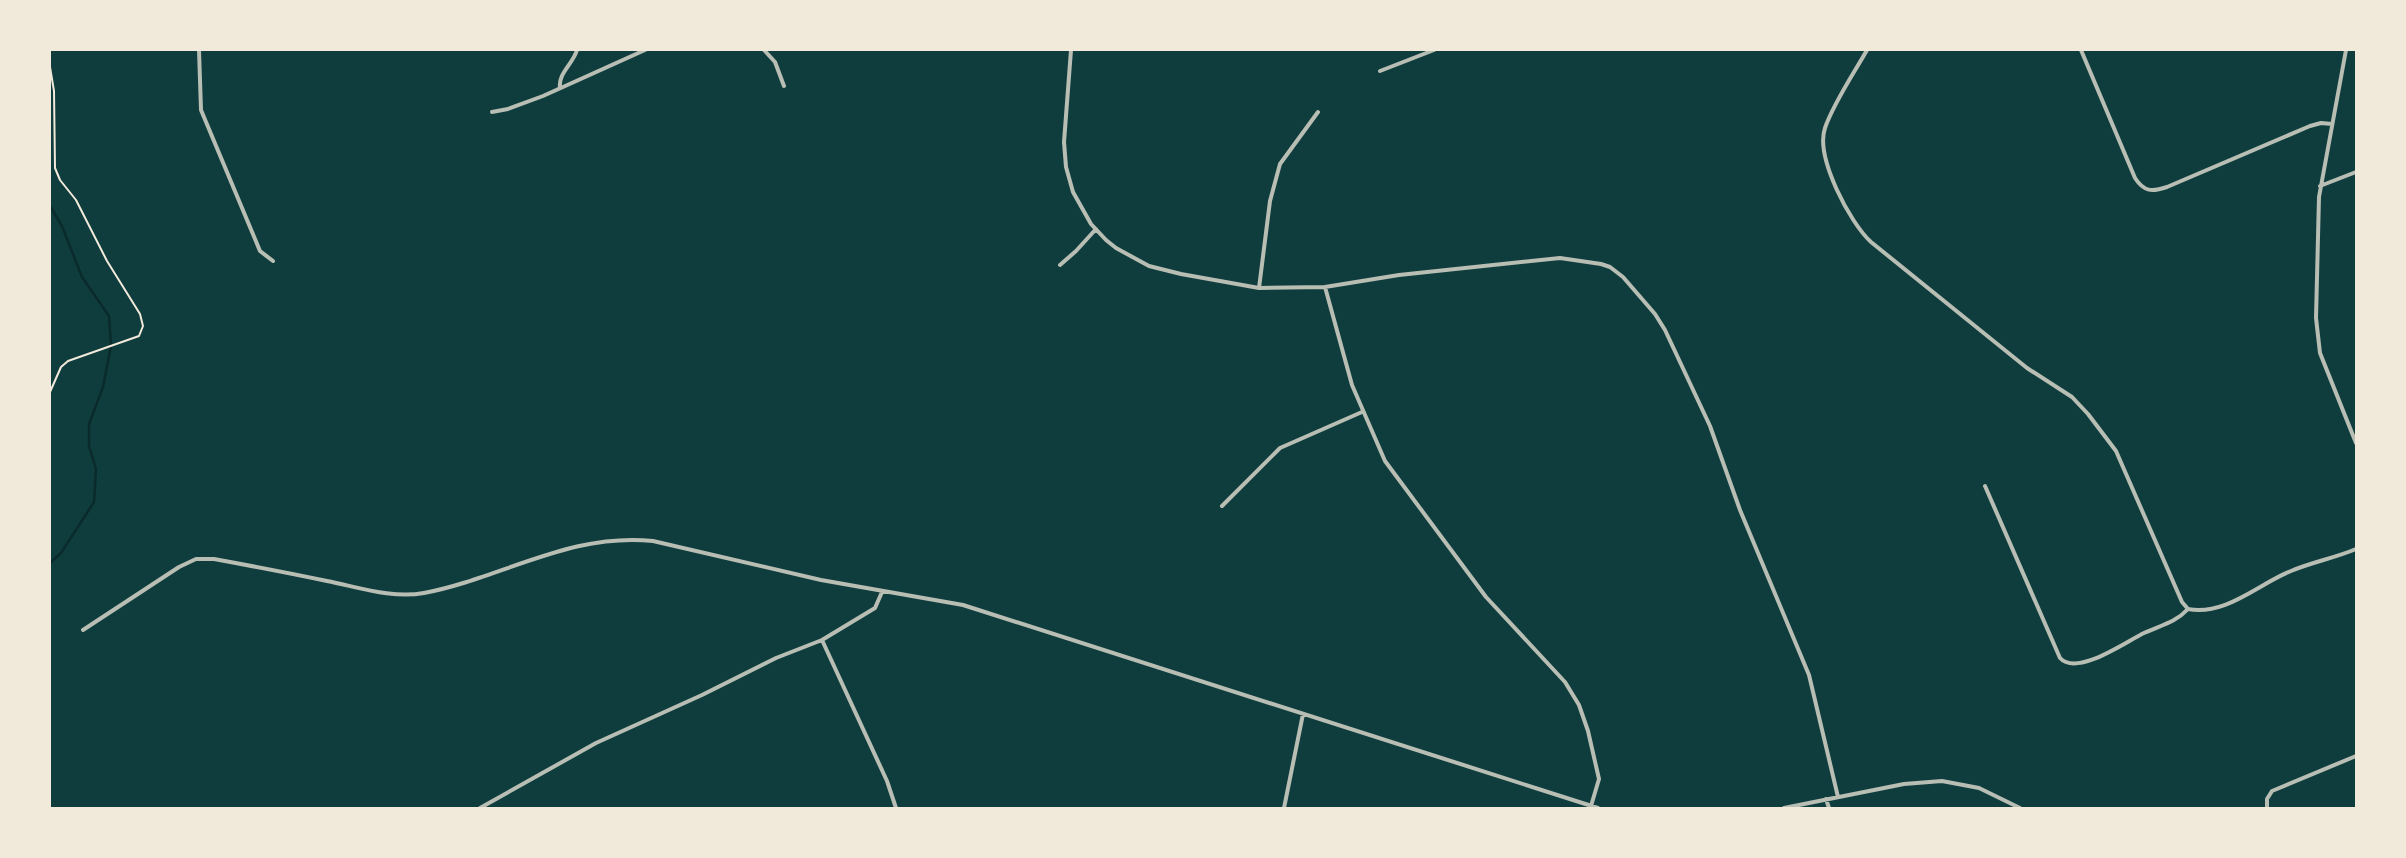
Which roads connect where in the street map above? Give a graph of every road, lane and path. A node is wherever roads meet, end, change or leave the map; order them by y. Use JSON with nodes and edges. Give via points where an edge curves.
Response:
{"nodes":[{"id":1,"x":199,"y":50,"type":"edge"},
{"id":2,"x":577,"y":50,"type":"edge"},
{"id":3,"x":645,"y":50,"type":"edge"},
{"id":4,"x":764,"y":50,"type":"edge"},
{"id":5,"x":1071,"y":50,"type":"edge"},
{"id":6,"x":1434,"y":50,"type":"edge"},
{"id":7,"x":1867,"y":50,"type":"edge"},
{"id":8,"x":2081,"y":50,"type":"edge"},
{"id":9,"x":2346,"y":50,"type":"edge"},
{"id":10,"x":50,"y":66,"type":"edge"},
{"id":11,"x":1380,"y":71,"type":"dead end"},
{"id":12,"x":784,"y":86,"type":"dead end"},
{"id":13,"x":560,"y":88,"type":"junction"},
{"id":14,"x":492,"y":112,"type":"dead end"},
{"id":15,"x":1318,"y":112,"type":"dead end"},
{"id":16,"x":2332,"y":124,"type":"junction"},
{"id":17,"x":2356,"y":172,"type":"edge"},
{"id":18,"x":2320,"y":186,"type":"junction"},
{"id":19,"x":1096,"y":229,"type":"junction"},
{"id":20,"x":273,"y":261,"type":"dead end"},
{"id":21,"x":1060,"y":265,"type":"dead end"},
{"id":22,"x":1325,"y":287,"type":"junction"},
{"id":23,"x":1260,"y":288,"type":"junction"},
{"id":24,"x":50,"y":392,"type":"edge"},
{"id":25,"x":1362,"y":412,"type":"junction"},
{"id":26,"x":2356,"y":443,"type":"edge"},
{"id":27,"x":1985,"y":486,"type":"dead end"},
{"id":28,"x":1222,"y":506,"type":"dead end"},
{"id":29,"x":2356,"y":548,"type":"edge"},
{"id":30,"x":882,"y":592,"type":"junction"},
{"id":31,"x":2188,"y":609,"type":"junction"},
{"id":32,"x":83,"y":630,"type":"dead end"},
{"id":33,"x":822,"y":640,"type":"junction"},
{"id":34,"x":1303,"y":714,"type":"junction"},
{"id":35,"x":2356,"y":756,"type":"edge"},
{"id":36,"x":1838,"y":797,"type":"junction"},
{"id":37,"x":1826,"y":799,"type":"junction"},
{"id":38,"x":1591,"y":806,"type":"junction"},
{"id":39,"x":480,"y":808,"type":"edge"},
{"id":40,"x":896,"y":808,"type":"edge"},
{"id":41,"x":1284,"y":808,"type":"edge"},
{"id":42,"x":1598,"y":808,"type":"edge"},
{"id":43,"x":1784,"y":808,"type":"edge"},
{"id":44,"x":1829,"y":808,"type":"edge"},
{"id":45,"x":2020,"y":808,"type":"edge"},
{"id":46,"x":2267,"y":808,"type":"edge"}],
"edges":[{"from":1,"to":20,"type":"street","via":[[201,110],[260,251]]},
{"from":2,"to":13,"type":"street","via":[[560,76]]},
{"from":3,"to":13,"type":"street"},
{"from":4,"to":12,"type":"street","via":[[775,62]]},
{"from":5,"to":19,"type":"street","via":[[1064,142],[1066,167],[1077,202]]},
{"from":6,"to":11,"type":"street"},
{"from":7,"to":31,"type":"street","via":[[1827,122],[1823,143],[1835,187],[1855,224],[1871,242],[2021,363],[2072,398],[2088,414],[2116,451],[2177,593]]},
{"from":8,"to":16,"type":"street","via":[[2135,178],[2145,190],[2167,187],[2310,126]]},
{"from":9,"to":16,"type":"street"},
{"from":10,"to":24,"type":"path","via":[[57,174],[76,200],[91,233],[140,314],[143,326],[136,338],[77,357],[63,365]]},
{"from":13,"to":14,"type":"street"},
{"from":15,"to":23,"type":"street","via":[[1280,164],[1270,200]]},
{"from":16,"to":18,"type":"street"},
{"from":17,"to":18,"type":"street"},
{"from":18,"to":26,"type":"street","via":[[2317,337],[2327,374]]},
{"from":19,"to":21,"type":"street"},
{"from":19,"to":23,"type":"street","via":[[1116,248],[1149,266]]},
{"from":22,"to":23,"type":"street"},
{"from":22,"to":25,"type":"street"},
{"from":22,"to":36,"type":"street","via":[[1399,275],[1560,258],[1601,264],[1622,277],[1665,330],[1710,426],[1740,510],[1809,675]]},
{"from":25,"to":28,"type":"street","via":[[1280,448]]},
{"from":25,"to":38,"type":"street","via":[[1385,461],[1486,596],[1565,682],[1573,695],[1584,719],[1598,772]]},
{"from":27,"to":31,"type":"street","via":[[2064,662],[2074,664],[2106,655],[2144,633],[2174,622]]},
{"from":29,"to":31,"type":"street","via":[[2289,571],[2228,603],[2201,610]]},
{"from":30,"to":32,"type":"street","via":[[634,539],[575,546],[424,593],[406,594],[378,592],[205,558],[188,562]]},
{"from":30,"to":33,"type":"street","via":[[875,608]]},
{"from":30,"to":34,"type":"street","via":[[963,605]]},
{"from":33,"to":39,"type":"street","via":[[776,658],[596,743]]},
{"from":33,"to":40,"type":"street","via":[[887,781]]},
{"from":34,"to":38,"type":"street"},
{"from":34,"to":41,"type":"street"},
{"from":35,"to":46,"type":"street","via":[[2272,791],[2267,799]]},
{"from":36,"to":37,"type":"street"},
{"from":36,"to":45,"type":"street","via":[[1904,784],[1942,781],[1979,788]]},
{"from":37,"to":43,"type":"street"},
{"from":37,"to":44,"type":"street"},
{"from":38,"to":42,"type":"street"}]}
